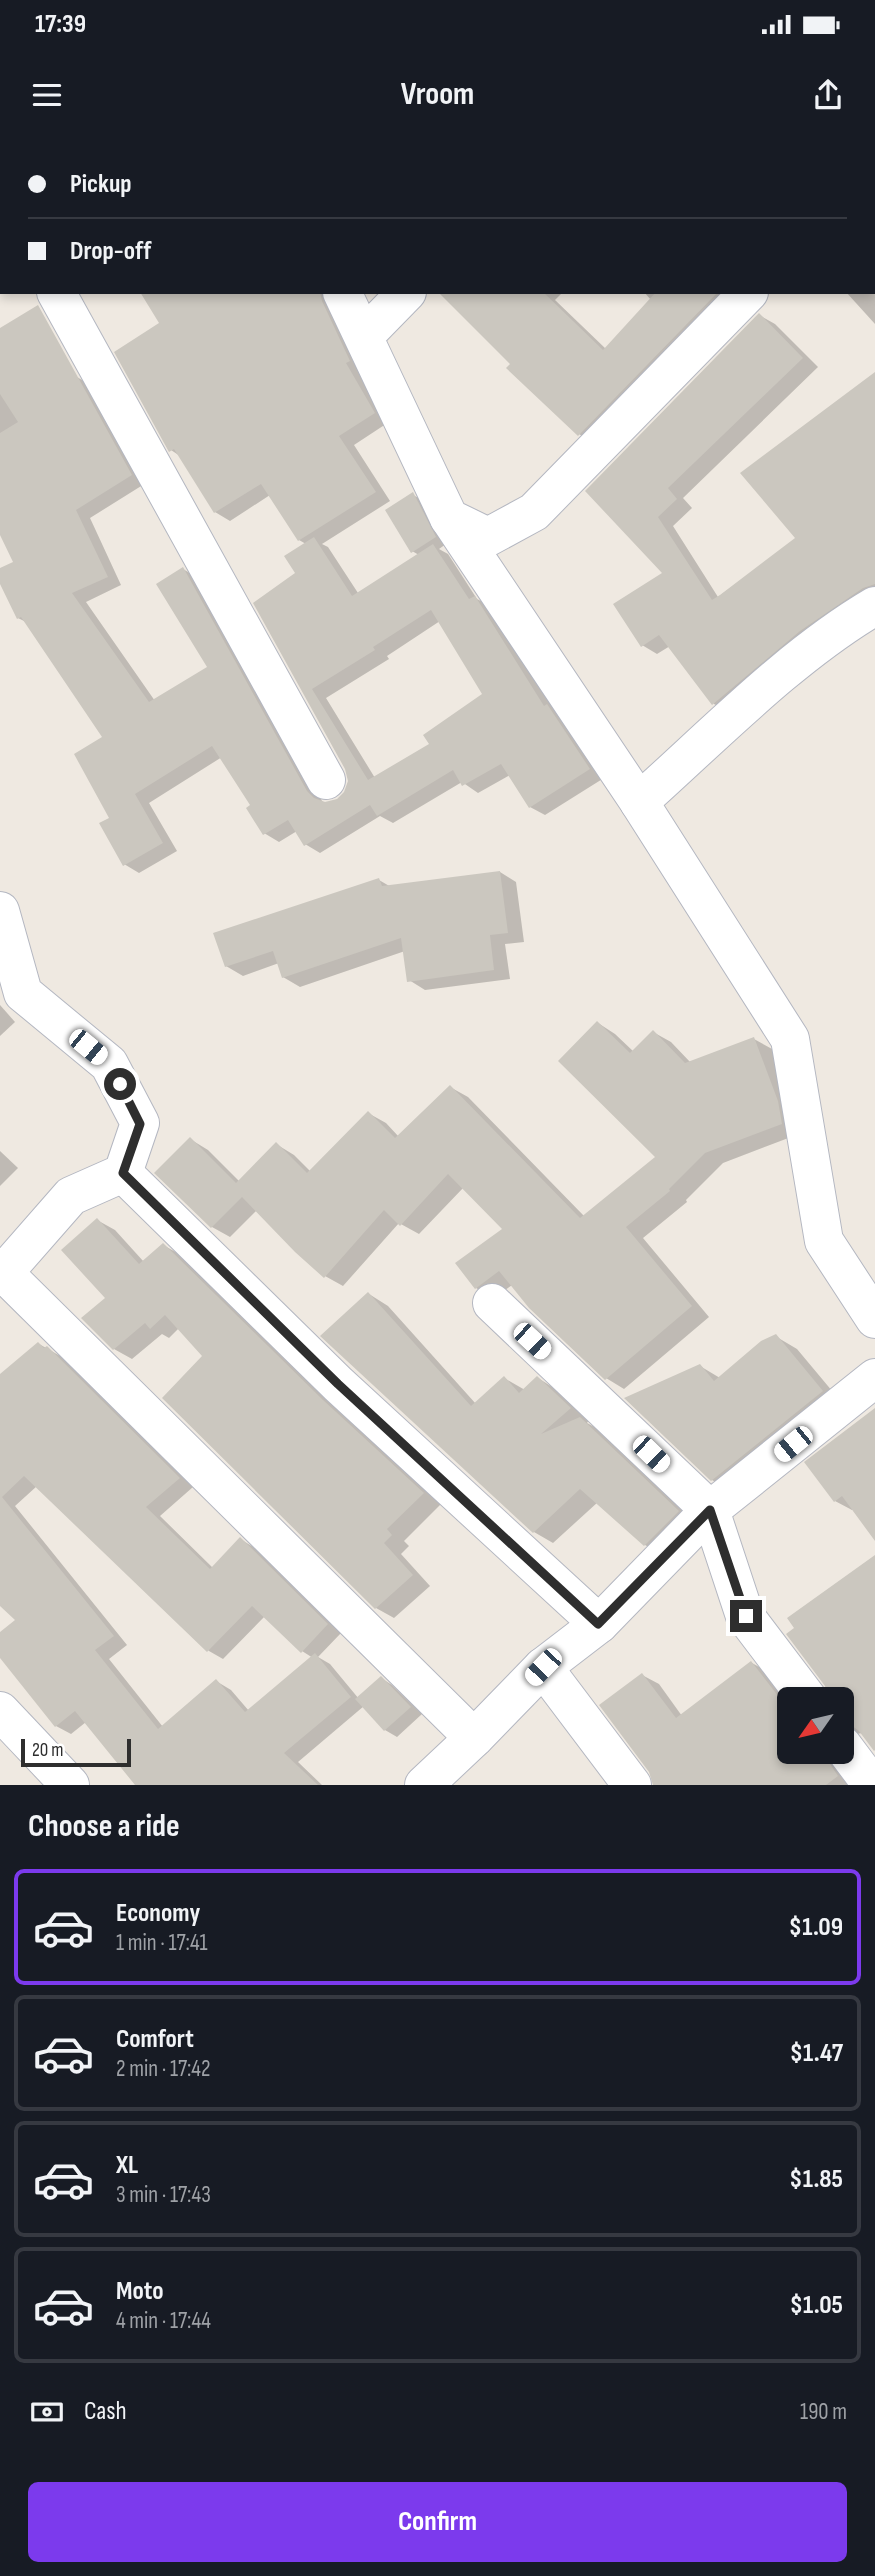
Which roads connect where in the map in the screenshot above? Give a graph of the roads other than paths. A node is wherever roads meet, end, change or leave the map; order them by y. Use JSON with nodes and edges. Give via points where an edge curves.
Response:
{"nodes":[{"id":1,"x":57,"y":294,"type":"edge"},
{"id":2,"x":343,"y":294,"type":"edge"},
{"id":3,"x":405,"y":294,"type":"edge"},
{"id":4,"x":747,"y":294,"type":"edge"},
{"id":5,"x":364,"y":336,"type":"junction"},
{"id":6,"x":449,"y":518,"type":"junction"},
{"id":7,"x":875,"y":606,"type":"edge"},
{"id":8,"x":326,"y":780,"type":"dead end"},
{"id":9,"x":639,"y":802,"type":"junction"},
{"id":10,"x":0,"y":911,"type":"edge"},
{"id":11,"x":123,"y":1173,"type":"junction"},
{"id":12,"x":2,"y":1275,"type":"edge"},
{"id":13,"x":492,"y":1303,"type":"dead end"},
{"id":14,"x":875,"y":1319,"type":"edge"},
{"id":15,"x":875,"y":1378,"type":"edge"},
{"id":16,"x":710,"y":1510,"type":"junction"},
{"id":17,"x":598,"y":1624,"type":"junction"},
{"id":18,"x":543,"y":1667,"type":"junction"},
{"id":19,"x":799,"y":1687,"type":"edge"},
{"id":20,"x":0,"y":1711,"type":"edge"},
{"id":21,"x":474,"y":1738,"type":"junction"},
{"id":22,"x":854,"y":1761,"type":"edge"},
{"id":23,"x":70,"y":1785,"type":"edge"},
{"id":24,"x":424,"y":1785,"type":"edge"},
{"id":25,"x":632,"y":1785,"type":"edge"},
{"id":26,"x":872,"y":1785,"type":"edge"}],
"edges":[{"from":1,"to":8,"type":"street"},
{"from":2,"to":5,"type":"street"},
{"from":3,"to":5,"type":"street"},
{"from":4,"to":6,"type":"street","via":[[534,512],[488,537]]},
{"from":5,"to":6,"type":"street"},
{"from":6,"to":9,"type":"street"},
{"from":7,"to":9,"type":"street","via":[[840,626],[799,659]]},
{"from":9,"to":14,"type":"street","via":[[790,1039],[824,1241]]},
{"from":10,"to":11,"type":"street","via":[[23,993],[109,1064],[140,1124]]},
{"from":11,"to":12,"type":"street","via":[[71,1196]]},
{"from":11,"to":17,"type":"street","via":[[338,1384]]},
{"from":12,"to":21,"type":"street"},
{"from":13,"to":16,"type":"street"},
{"from":15,"to":16,"type":"street"},
{"from":16,"to":17,"type":"street"},
{"from":16,"to":19,"type":"street","via":[[746,1616]]},
{"from":17,"to":18,"type":"street"},
{"from":18,"to":21,"type":"street"},
{"from":18,"to":25,"type":"street"},
{"from":20,"to":23,"type":"street"},
{"from":21,"to":24,"type":"street"},
{"from":22,"to":26,"type":"street"}]}
